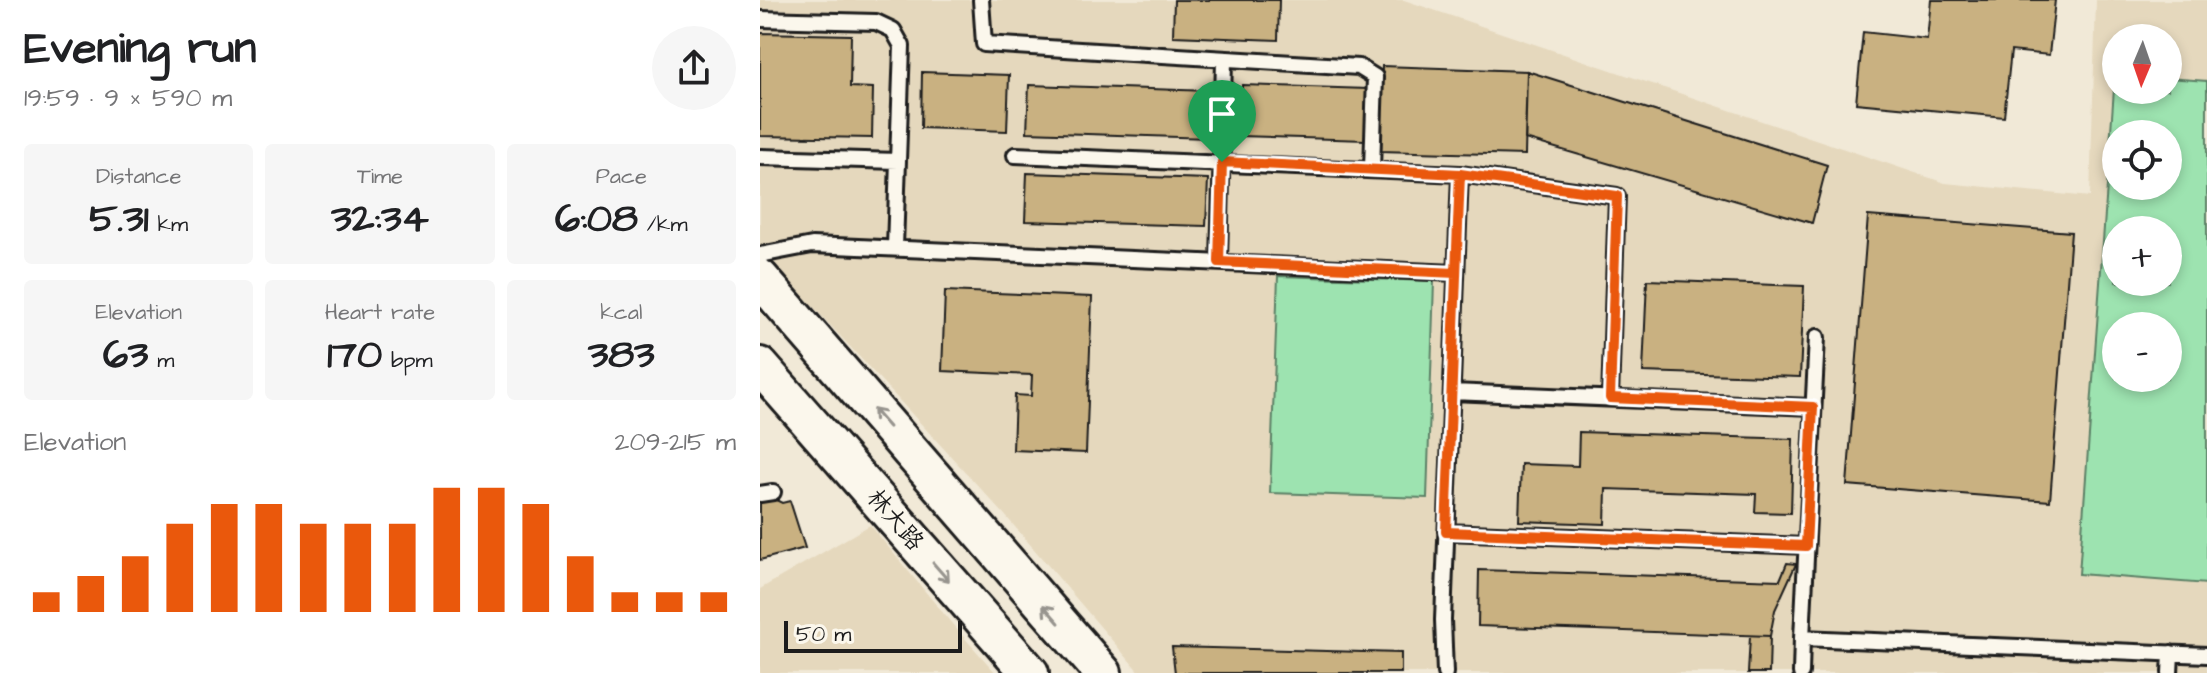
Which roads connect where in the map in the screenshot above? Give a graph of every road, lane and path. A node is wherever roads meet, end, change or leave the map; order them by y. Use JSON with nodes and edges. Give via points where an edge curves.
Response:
{"nodes":[{"id":1,"x":981,"y":0,"type":"edge"},
{"id":2,"x":760,"y":19,"type":"edge"},
{"id":3,"x":1224,"y":60,"type":"junction"},
{"id":4,"x":1015,"y":155,"type":"dead end"},
{"id":5,"x":760,"y":157,"type":"edge"},
{"id":6,"x":898,"y":161,"type":"junction"},
{"id":7,"x":1222,"y":162,"type":"junction"},
{"id":8,"x":1372,"y":169,"type":"junction"},
{"id":9,"x":1460,"y":174,"type":"junction"},
{"id":10,"x":895,"y":247,"type":"junction"},
{"id":11,"x":760,"y":255,"type":"edge"},
{"id":12,"x":1219,"y":262,"type":"junction"},
{"id":13,"x":1456,"y":273,"type":"junction"},
{"id":14,"x":760,"y":278,"type":"edge"},
{"id":15,"x":1817,"y":337,"type":"dead end"},
{"id":16,"x":760,"y":366,"type":"edge"},
{"id":17,"x":1452,"y":392,"type":"junction"},
{"id":18,"x":1610,"y":398,"type":"junction"},
{"id":19,"x":1813,"y":407,"type":"junction"},
{"id":20,"x":1446,"y":532,"type":"junction"},
{"id":21,"x":1806,"y":546,"type":"junction"},
{"id":22,"x":1802,"y":638,"type":"junction"},
{"id":23,"x":2171,"y":653,"type":"junction"},
{"id":24,"x":2207,"y":655,"type":"edge"},
{"id":25,"x":1030,"y":673,"type":"edge"},
{"id":26,"x":1103,"y":673,"type":"edge"},
{"id":27,"x":1445,"y":673,"type":"edge"},
{"id":28,"x":1801,"y":673,"type":"edge"},
{"id":29,"x":2170,"y":673,"type":"edge"}],
"edges":[{"from":1,"to":3,"type":"lane","via":[[984,44]]},
{"from":2,"to":6,"type":"lane","via":[[876,22],[893,30],[902,46]]},
{"from":3,"to":7,"type":"lane"},
{"from":3,"to":8,"type":"lane","via":[[1367,70],[1375,77]]},
{"from":4,"to":7,"type":"lane"},
{"from":5,"to":6,"type":"lane"},
{"from":6,"to":10,"type":"lane"},
{"from":7,"to":8,"type":"lane"},
{"from":7,"to":12,"type":"lane"},
{"from":8,"to":9,"type":"lane"},
{"from":9,"to":13,"type":"lane"},
{"from":9,"to":18,"type":"lane","via":[[1617,196]]},
{"from":10,"to":11,"type":"lane","via":[[812,245]]},
{"from":10,"to":12,"type":"lane"},
{"from":12,"to":13,"type":"lane"},
{"from":13,"to":17,"type":"lane"},
{"from":26,"to":14,"type":"main road","one_way":true},
{"from":15,"to":19,"type":"lane"},
{"from":16,"to":25,"type":"main road","name":"林大路","one_way":true},
{"from":17,"to":18,"type":"lane"},
{"from":17,"to":20,"type":"lane"},
{"from":18,"to":19,"type":"lane"},
{"from":19,"to":21,"type":"lane"},
{"from":20,"to":21,"type":"lane"},
{"from":20,"to":27,"type":"lane"},
{"from":21,"to":22,"type":"lane"},
{"from":22,"to":23,"type":"lane"},
{"from":22,"to":28,"type":"lane"},
{"from":23,"to":24,"type":"lane"},
{"from":23,"to":29,"type":"lane"}]}
